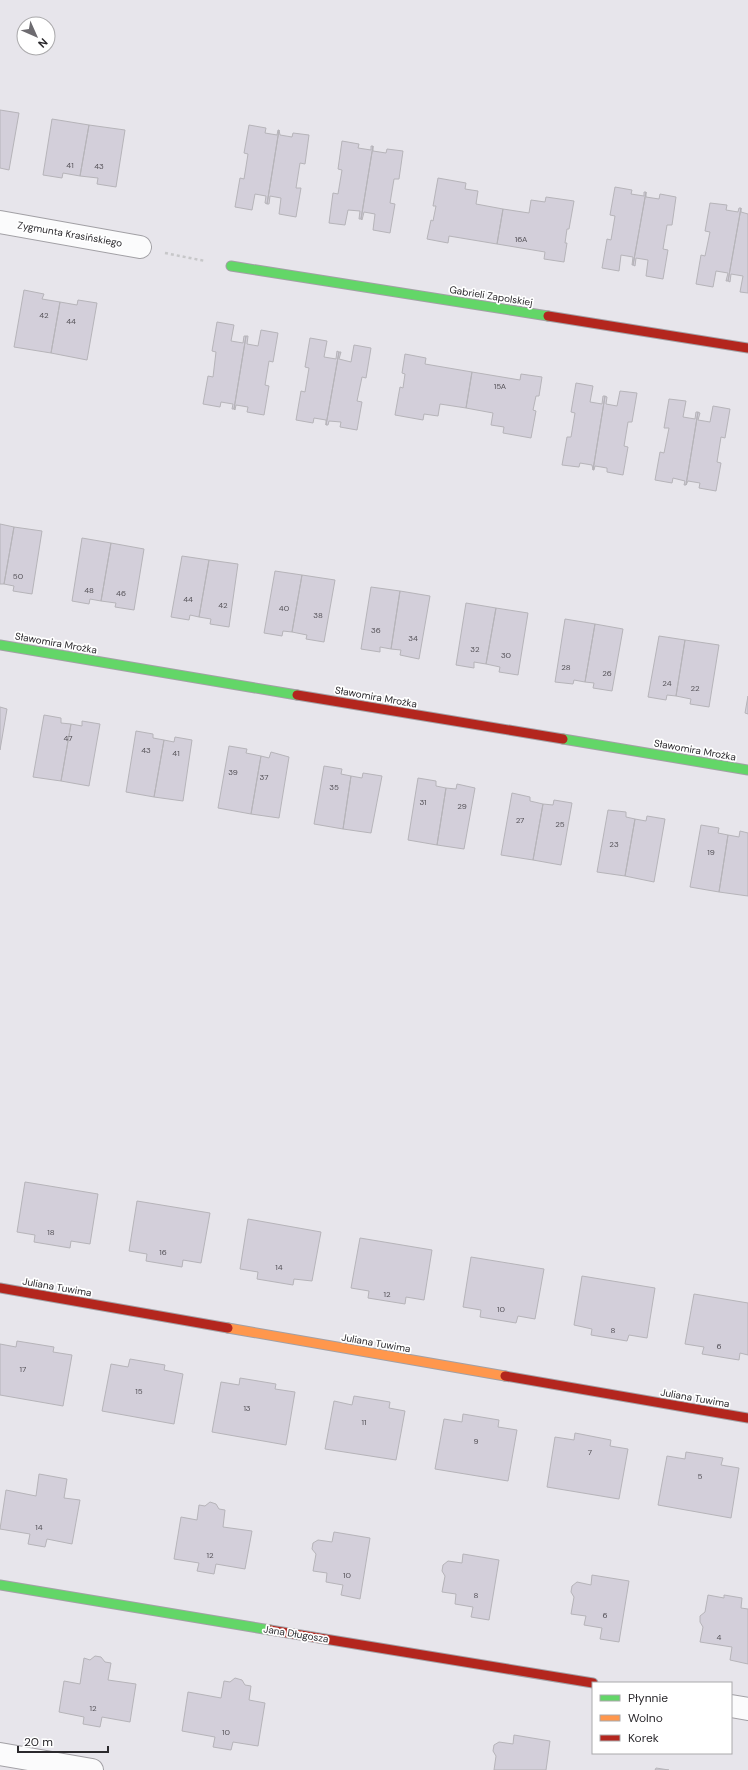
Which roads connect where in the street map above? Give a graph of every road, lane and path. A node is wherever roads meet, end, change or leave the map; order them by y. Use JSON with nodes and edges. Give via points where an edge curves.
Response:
{"nodes":[{"id":1,"x":0,"y":222,"type":"edge"},
{"id":2,"x":140,"y":247,"type":"joint"},
{"id":3,"x":231,"y":266,"type":"joint"},
{"id":4,"x":748,"y":348,"type":"edge"},
{"id":5,"x":0,"y":644,"type":"edge"},
{"id":6,"x":748,"y":770,"type":"edge"},
{"id":7,"x":0,"y":1288,"type":"edge"},
{"id":8,"x":748,"y":1418,"type":"edge"},
{"id":9,"x":0,"y":1585,"type":"edge"},
{"id":10,"x":592,"y":1684,"type":"edge"},
{"id":11,"x":732,"y":1706,"type":"edge"},
{"id":12,"x":748,"y":1709,"type":"edge"},
{"id":13,"x":0,"y":1754,"type":"edge"},
{"id":14,"x":92,"y":1770,"type":"edge"}],
"edges":[{"from":1,"to":2,"type":"street","name":"Zygmunta Krasińskiego"},
{"from":2,"to":3,"type":"path"},
{"from":3,"to":4,"type":"street","name":"Gabrieli Zapolskiej"},
{"from":5,"to":6,"type":"street","name":"Sławomira Mrożka"},
{"from":7,"to":8,"type":"street","name":"Juliana Tuwima"},
{"from":9,"to":10,"type":"street","name":"Jana Długosza"},
{"from":11,"to":12,"type":"street"},
{"from":13,"to":14,"type":"street"}]}
